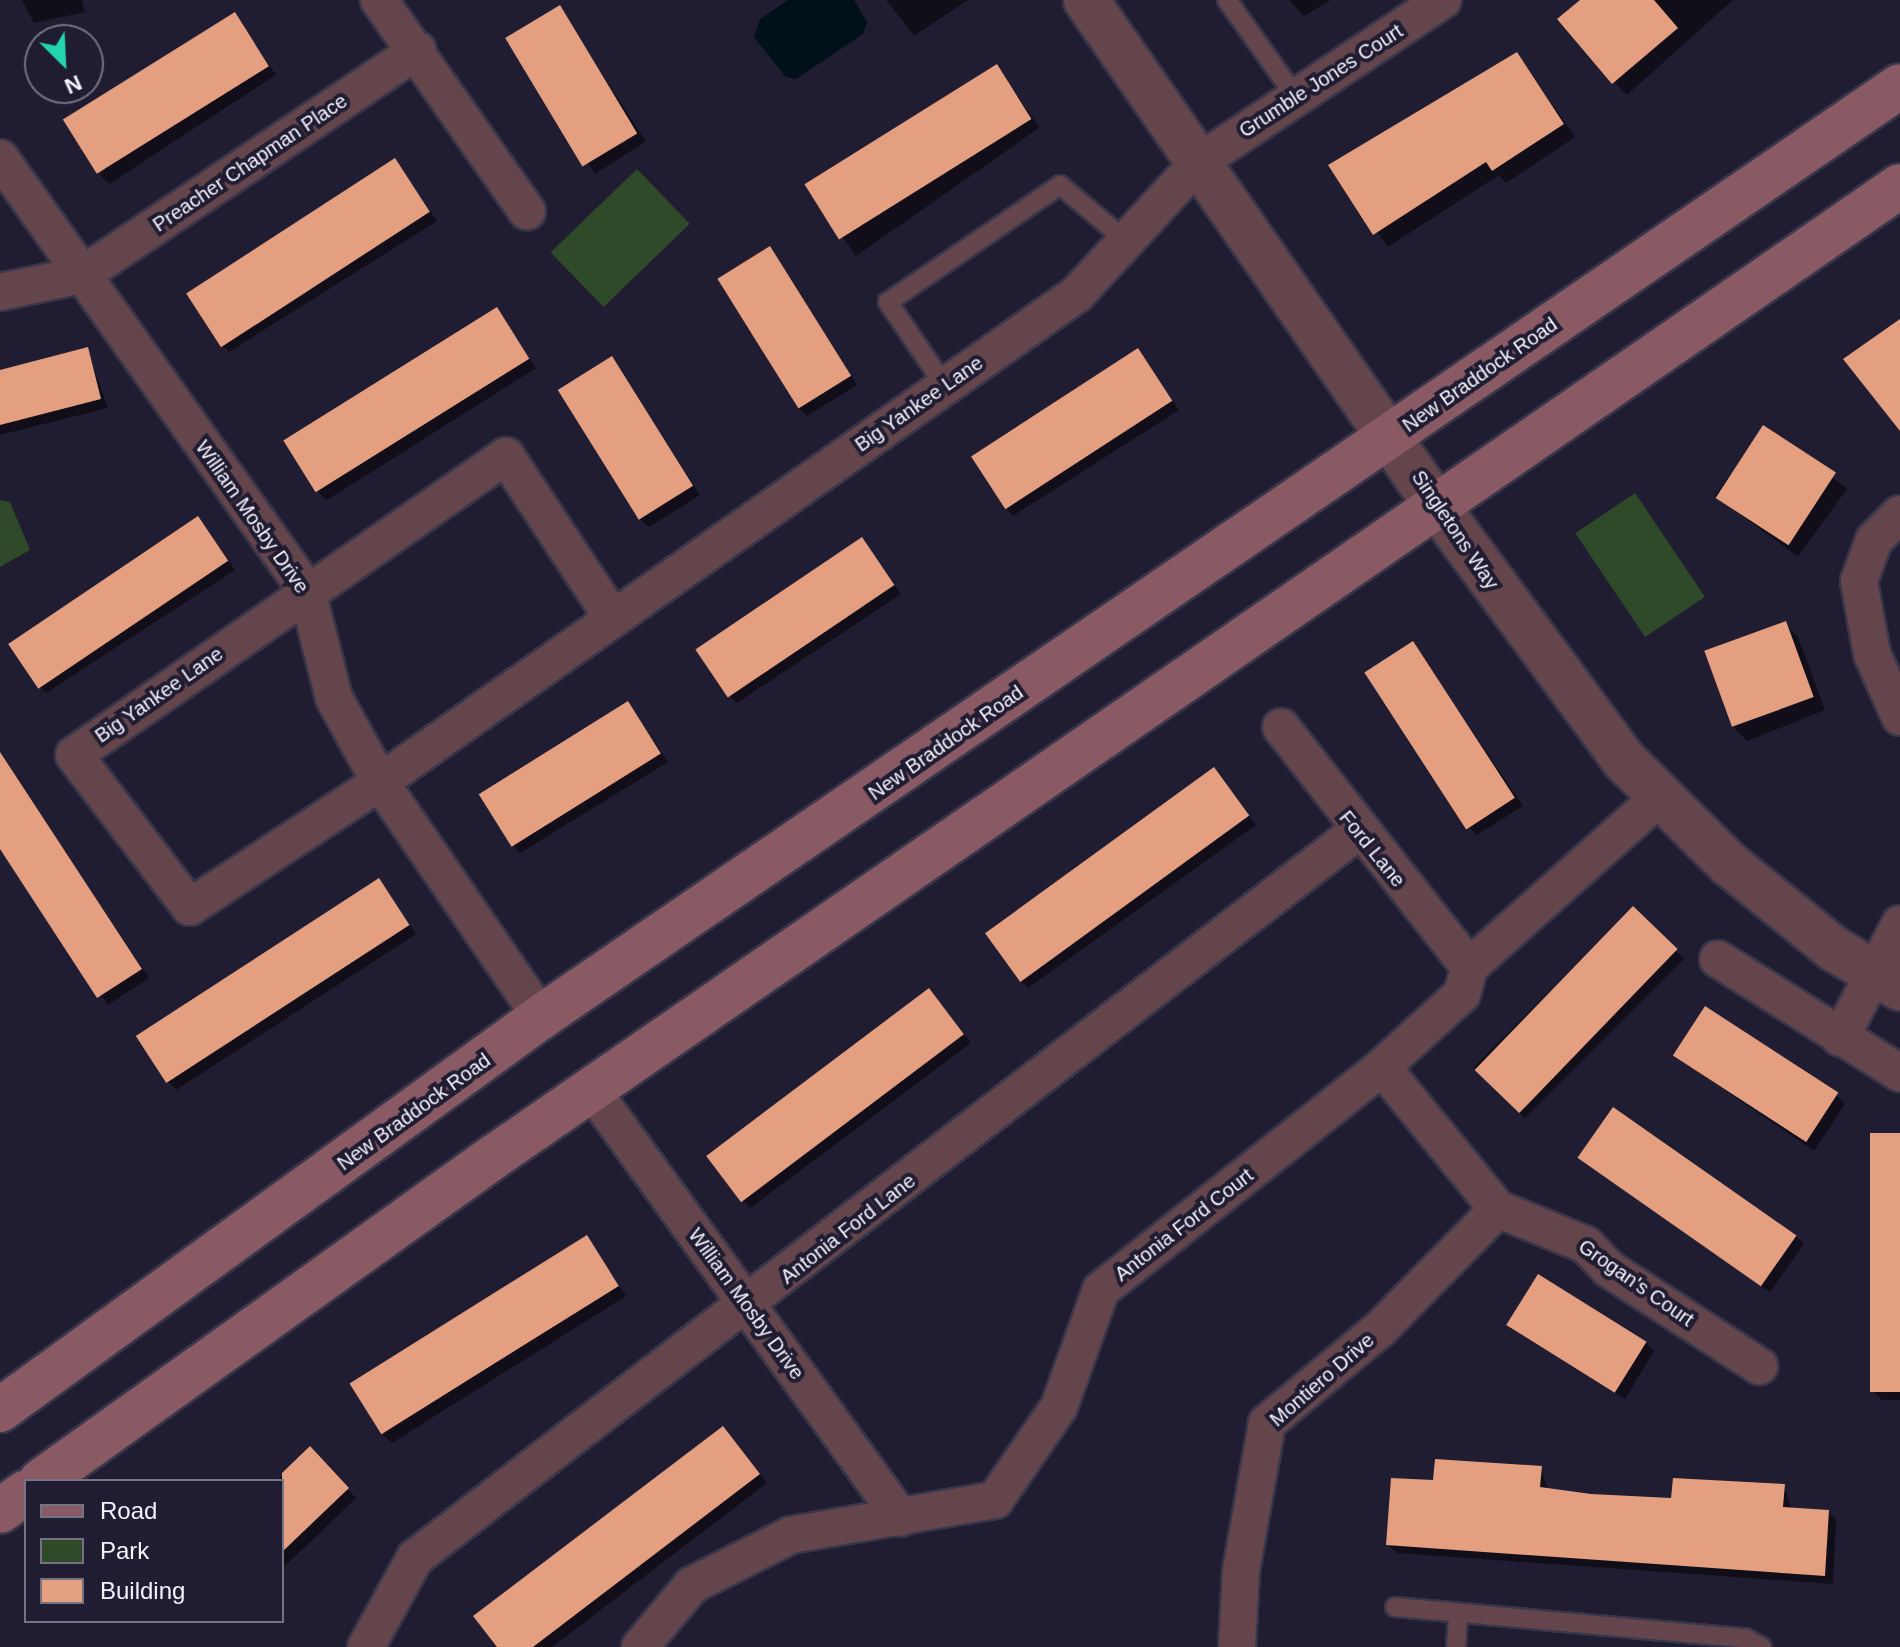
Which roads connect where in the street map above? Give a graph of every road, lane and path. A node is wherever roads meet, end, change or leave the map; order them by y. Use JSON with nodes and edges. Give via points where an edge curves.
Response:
{"nodes":[{"id":1,"x":379,"y":0,"type":"edge"},
{"id":2,"x":1086,"y":0,"type":"edge"},
{"id":3,"x":1227,"y":0,"type":"edge"},
{"id":4,"x":1443,"y":0,"type":"edge"},
{"id":5,"x":418,"y":50,"type":"junction"},
{"id":6,"x":1900,"y":86,"type":"edge"},
{"id":7,"x":1296,"y":97,"type":"junction"},
{"id":8,"x":0,"y":158,"type":"edge"},
{"id":9,"x":1199,"y":162,"type":"junction"},
{"id":10,"x":1900,"y":186,"type":"edge"},
{"id":11,"x":527,"y":211,"type":"dead end"},
{"id":12,"x":1124,"y":239,"type":"junction"},
{"id":13,"x":82,"y":275,"type":"junction"},
{"id":14,"x":0,"y":292,"type":"edge"},
{"id":15,"x":945,"y":386,"type":"junction"},
{"id":16,"x":1392,"y":436,"type":"junction"},
{"id":17,"x":1436,"y":505,"type":"junction"},
{"id":18,"x":1900,"y":514,"type":"edge"},
{"id":19,"x":307,"y":591,"type":"junction"},
{"id":20,"x":612,"y":617,"type":"junction"},
{"id":21,"x":1900,"y":717,"type":"edge"},
{"id":22,"x":1281,"y":727,"type":"dead end"},
{"id":23,"x":380,"y":782,"type":"junction"},
{"id":24,"x":1660,"y":797,"type":"junction"},
{"id":25,"x":1357,"y":832,"type":"junction"},
{"id":26,"x":1900,"y":924,"type":"edge"},
{"id":27,"x":1718,"y":959,"type":"dead end"},
{"id":28,"x":1469,"y":967,"type":"junction"},
{"id":29,"x":1886,"y":982,"type":"edge"},
{"id":30,"x":541,"y":1017,"type":"junction"},
{"id":31,"x":1840,"y":1038,"type":"junction"},
{"id":32,"x":1382,"y":1067,"type":"junction"},
{"id":33,"x":1900,"y":1073,"type":"edge"},
{"id":34,"x":591,"y":1089,"type":"junction"},
{"id":35,"x":1498,"y":1209,"type":"junction"},
{"id":36,"x":747,"y":1307,"type":"junction"},
{"id":37,"x":1759,"y":1366,"type":"dead end"},
{"id":38,"x":0,"y":1410,"type":"edge"},
{"id":39,"x":44,"y":1479,"type":"edge"},
{"id":40,"x":24,"y":1493,"type":"edge"},
{"id":41,"x":0,"y":1511,"type":"edge"},
{"id":42,"x":901,"y":1518,"type":"junction"},
{"id":43,"x":1395,"y":1607,"type":"dead end"},
{"id":44,"x":1458,"y":1617,"type":"junction"},
{"id":45,"x":366,"y":1647,"type":"edge"},
{"id":46,"x":640,"y":1647,"type":"edge"},
{"id":47,"x":1237,"y":1647,"type":"edge"},
{"id":48,"x":1456,"y":1647,"type":"edge"},
{"id":49,"x":1762,"y":1647,"type":"edge"}],
"edges":[{"from":1,"to":5,"type":"street"},
{"from":2,"to":9,"type":"street","name":"Singletons Way"},
{"from":3,"to":7,"type":"lane"},
{"from":4,"to":7,"type":"street","name":"Grumble Jones Court"},
{"from":5,"to":11,"type":"street"},
{"from":5,"to":13,"type":"street","name":"Preacher Chapman Place"},
{"from":6,"to":16,"type":"main road","name":"New Braddock Road"},
{"from":7,"to":9,"type":"street","name":"Grumble Jones Court"},
{"from":8,"to":13,"type":"street","name":"William Mosby Drive"},
{"from":9,"to":12,"type":"street","name":"Big Yankee Lane"},
{"from":9,"to":16,"type":"street","name":"Singletons Way"},
{"from":10,"to":17,"type":"main road"},
{"from":12,"to":15,"type":"street","name":"Big Yankee Lane","via":[[1077,294]]},
{"from":12,"to":15,"type":"lane","via":[[1060,185],[888,302]]},
{"from":13,"to":14,"type":"street"},
{"from":13,"to":19,"type":"street","name":"William Mosby Drive"},
{"from":15,"to":20,"type":"street","name":"Big Yankee Lane"},
{"from":16,"to":17,"type":"street","name":"Singletons Way"},
{"from":16,"to":30,"type":"main road","name":"New Braddock Road"},
{"from":17,"to":24,"type":"street","name":"Singletons Way","via":[[1568,691]]},
{"from":17,"to":34,"type":"main road"},
{"from":18,"to":21,"type":"street","via":[[1874,540],[1859,581],[1872,654]]},
{"from":19,"to":20,"type":"street","name":"Big Yankee Lane","via":[[506,456]]},
{"from":19,"to":23,"type":"street","name":"William Mosby Drive","via":[[334,698]]},
{"from":19,"to":23,"type":"street","name":"Big Yankee Lane","via":[[74,755],[190,907]]},
{"from":20,"to":23,"type":"street","name":"Big Yankee Lane"},
{"from":22,"to":25,"type":"street","name":"Ford Lane"},
{"from":23,"to":30,"type":"street","name":"William Mosby Drive"},
{"from":24,"to":28,"type":"street","name":"Antonia Ford Court"},
{"from":24,"to":29,"type":"street","name":"Singletons Way","via":[[1729,864]]},
{"from":25,"to":28,"type":"street","name":"Ford Lane"},
{"from":25,"to":36,"type":"street","name":"Antonia Ford Lane"},
{"from":26,"to":29,"type":"street"},
{"from":27,"to":31,"type":"street"},
{"from":28,"to":32,"type":"street","name":"Antonia Ford Court","via":[[1462,994]]},
{"from":29,"to":31,"type":"street"},
{"from":30,"to":38,"type":"main road","name":"New Braddock Road"},
{"from":31,"to":33,"type":"street"},
{"from":32,"to":35,"type":"street","name":"Grogan's Court"},
{"from":32,"to":42,"type":"street","name":"Antonia Ford Court","via":[[1101,1290],[1059,1407],[995,1500]]},
{"from":34,"to":36,"type":"street","name":"William Mosby Drive"},
{"from":34,"to":39,"type":"main road"},
{"from":35,"to":37,"type":"street","name":"Grogan's Court","via":[[1586,1245],[1609,1269]]},
{"from":35,"to":47,"type":"street","name":"Montiero Drive","via":[[1381,1328],[1267,1423],[1241,1571]]},
{"from":36,"to":42,"type":"street","name":"William Mosby Drive"},
{"from":36,"to":45,"type":"street","name":"Antonia Ford Lane","via":[[415,1558]]},
{"from":40,"to":41,"type":"main road"},
{"from":42,"to":46,"type":"street","name":"Antonia Ford Court","via":[[791,1535],[692,1585]]},
{"from":43,"to":44,"type":"lane"},
{"from":44,"to":48,"type":"lane"},
{"from":44,"to":49,"type":"lane","via":[[1745,1638]]}]}
